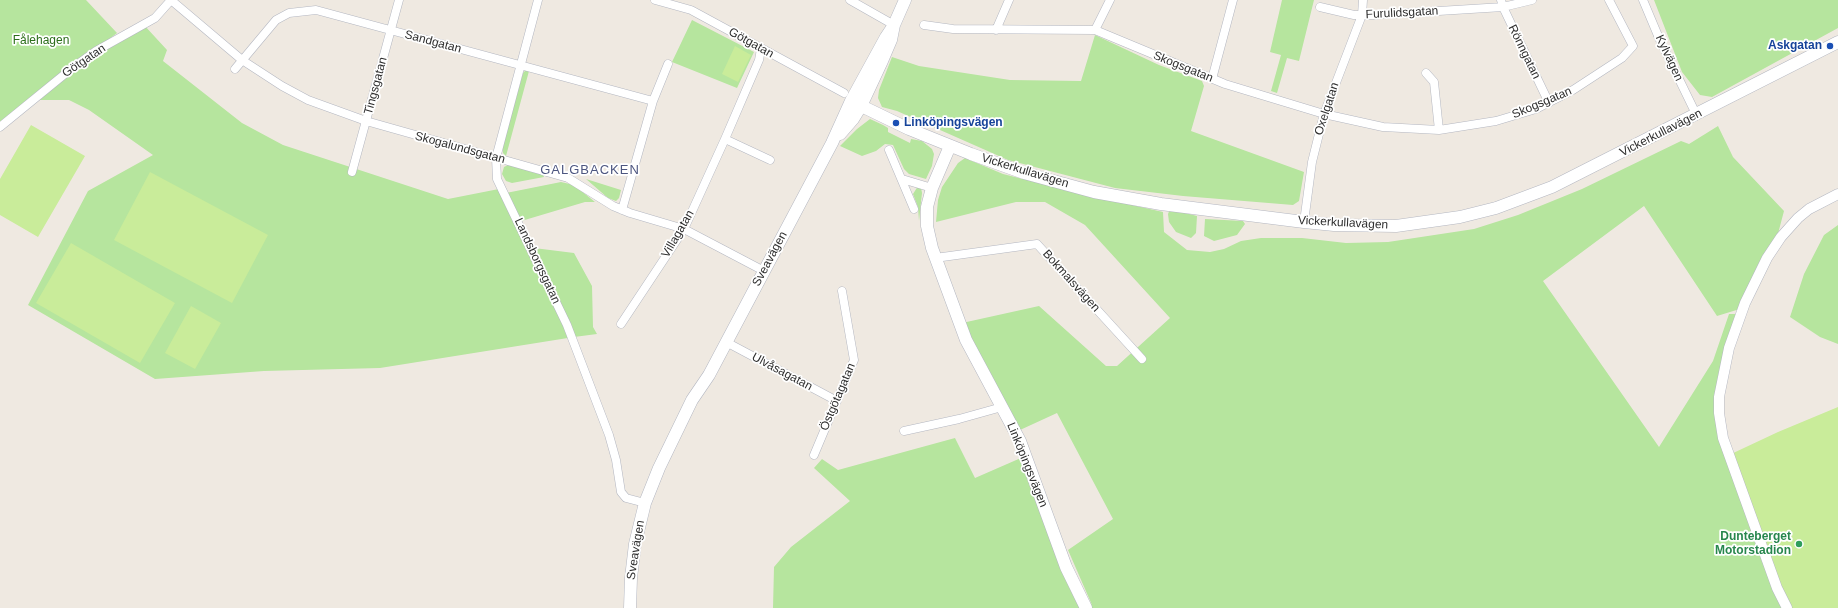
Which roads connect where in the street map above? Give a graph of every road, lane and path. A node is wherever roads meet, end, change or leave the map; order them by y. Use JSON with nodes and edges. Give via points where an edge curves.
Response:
{"nodes":[{"id":1,"x":171,"y":0,"type":"edge"},
{"id":2,"x":399,"y":0,"type":"edge"},
{"id":3,"x":538,"y":0,"type":"edge"},
{"id":4,"x":655,"y":0,"type":"edge"},
{"id":5,"x":850,"y":0,"type":"edge"},
{"id":6,"x":905,"y":0,"type":"edge"},
{"id":7,"x":1009,"y":0,"type":"edge"},
{"id":8,"x":1110,"y":0,"type":"edge"},
{"id":9,"x":1233,"y":0,"type":"edge"},
{"id":10,"x":1363,"y":0,"type":"edge"},
{"id":11,"x":1532,"y":0,"type":"edge"},
{"id":12,"x":1609,"y":0,"type":"edge"},
{"id":13,"x":1643,"y":0,"type":"edge"},
{"id":14,"x":1502,"y":4,"type":"edge"},
{"id":15,"x":1320,"y":7,"type":"dead end"},
{"id":16,"x":1362,"y":15,"type":"junction"},
{"id":17,"x":894,"y":25,"type":"junction"},
{"id":18,"x":924,"y":25,"type":"dead end"},
{"id":19,"x":391,"y":30,"type":"junction"},
{"id":20,"x":996,"y":30,"type":"junction"},
{"id":21,"x":1095,"y":30,"type":"junction"},
{"id":22,"x":1838,"y":42,"type":"edge"},
{"id":23,"x":761,"y":49,"type":"junction"},
{"id":24,"x":242,"y":60,"type":"junction"},
{"id":25,"x":668,"y":64,"type":"dead end"},
{"id":26,"x":520,"y":65,"type":"junction"},
{"id":27,"x":235,"y":69,"type":"dead end"},
{"id":28,"x":1426,"y":73,"type":"dead end"},
{"id":29,"x":1212,"y":78,"type":"junction"},
{"id":30,"x":852,"y":100,"type":"junction"},
{"id":31,"x":653,"y":101,"type":"junction"},
{"id":32,"x":1549,"y":103,"type":"junction"},
{"id":33,"x":1324,"y":114,"type":"junction"},
{"id":34,"x":1696,"y":114,"type":"junction"},
{"id":35,"x":366,"y":122,"type":"junction"},
{"id":36,"x":0,"y":127,"type":"edge"},
{"id":37,"x":1440,"y":130,"type":"junction"},
{"id":38,"x":725,"y":139,"type":"junction"},
{"id":39,"x":950,"y":146,"type":"junction"},
{"id":40,"x":889,"y":150,"type":"dead end"},
{"id":41,"x":496,"y":158,"type":"junction"},
{"id":42,"x":770,"y":160,"type":"dead end"},
{"id":43,"x":352,"y":172,"type":"dead end"},
{"id":44,"x":902,"y":179,"type":"junction"},
{"id":45,"x":932,"y":188,"type":"junction"},
{"id":46,"x":1838,"y":194,"type":"edge"},
{"id":47,"x":914,"y":209,"type":"dead end"},
{"id":48,"x":622,"y":210,"type":"junction"},
{"id":49,"x":1304,"y":222,"type":"junction"},
{"id":50,"x":684,"y":229,"type":"junction"},
{"id":51,"x":935,"y":258,"type":"junction"},
{"id":52,"x":764,"y":271,"type":"junction"},
{"id":53,"x":842,"y":291,"type":"dead end"},
{"id":54,"x":621,"y":324,"type":"dead end"},
{"id":55,"x":726,"y":342,"type":"junction"},
{"id":56,"x":1142,"y":359,"type":"dead end"},
{"id":57,"x":837,"y":401,"type":"junction"},
{"id":58,"x":1002,"y":407,"type":"junction"},
{"id":59,"x":904,"y":431,"type":"dead end"},
{"id":60,"x":814,"y":455,"type":"dead end"},
{"id":61,"x":645,"y":503,"type":"junction"},
{"id":62,"x":630,"y":608,"type":"edge"},
{"id":63,"x":1086,"y":608,"type":"edge"},
{"id":64,"x":1787,"y":608,"type":"edge"}],
"edges":[{"from":1,"to":24,"type":"street","name":"Skogalundsgatan"},
{"from":1,"to":36,"type":"street","name":"Götgatan","via":[[155,18],[71,69]]},
{"from":2,"to":19,"type":"street","name":"Tingsgatan"},
{"from":3,"to":26,"type":"street","name":"Landsborgsgatan"},
{"from":4,"to":23,"type":"street","name":"Götgatan","via":[[691,10]]},
{"from":5,"to":17,"type":"street"},
{"from":6,"to":17,"type":"main road","name":"Sveavägen"},
{"from":7,"to":20,"type":"street"},
{"from":8,"to":21,"type":"street"},
{"from":9,"to":29,"type":"street"},
{"from":10,"to":16,"type":"street","name":"Oxelgatan"},
{"from":11,"to":14,"type":"street","name":"Furulidsgatan"},
{"from":12,"to":32,"type":"street","name":"Skogsgatan","via":[[1632,48],[1592,79]]},
{"from":13,"to":34,"type":"street","name":"Kylvägen"},
{"from":14,"to":16,"type":"street","name":"Furulidsgatan"},
{"from":14,"to":32,"type":"street","name":"Rönngatan"},
{"from":15,"to":16,"type":"street","name":"Furulidsgatan"},
{"from":16,"to":33,"type":"street","name":"Oxelgatan"},
{"from":17,"to":30,"type":"main road","name":"Sveavägen","via":[[888,49]]},
{"from":18,"to":20,"type":"street","name":"Skogsgatan","via":[[937,28]]},
{"from":19,"to":24,"type":"street","name":"Sandgatan","via":[[316,10],[300,10],[276,20]]},
{"from":19,"to":26,"type":"street","name":"Sandgatan"},
{"from":19,"to":35,"type":"street","name":"Tingsgatan"},
{"from":20,"to":21,"type":"street","name":"Skogsgatan"},
{"from":21,"to":29,"type":"street","name":"Skogsgatan"},
{"from":22,"to":34,"type":"main road","name":"Vickerkullavägen"},
{"from":23,"to":30,"type":"street","name":"Götgatan"},
{"from":23,"to":38,"type":"street","name":"Villagatan","via":[[759,60]]},
{"from":24,"to":27,"type":"street","name":"Sandgatan"},
{"from":24,"to":35,"type":"street","name":"Skogalundsgatan","via":[[308,100]]},
{"from":25,"to":31,"type":"street"},
{"from":26,"to":31,"type":"street","name":"Sandgatan"},
{"from":26,"to":41,"type":"street","name":"Landsborgsgatan"},
{"from":28,"to":37,"type":"street","via":[[1434,82]]},
{"from":29,"to":33,"type":"street","name":"Skogsgatan"},
{"from":30,"to":39,"type":"main road","name":"Vickerkullavägen","via":[[909,129]]},
{"from":30,"to":52,"type":"main road","name":"Sveavägen","via":[[853,119],[832,143]]},
{"from":31,"to":48,"type":"street"},
{"from":32,"to":37,"type":"street","name":"Skogsgatan","via":[[1496,121]]},
{"from":33,"to":37,"type":"street","name":"Skogsgatan","via":[[1383,127]]},
{"from":33,"to":49,"type":"street","name":"Oxelgatan","via":[[1312,162]]},
{"from":34,"to":49,"type":"main road","name":"Vickerkullavägen","via":[[1552,187],[1496,208],[1447,219],[1396,226]]},
{"from":35,"to":41,"type":"street","name":"Skogalundsgatan"},
{"from":35,"to":43,"type":"street","name":"Tingsgatan"},
{"from":38,"to":42,"type":"street"},
{"from":38,"to":50,"type":"street","name":"Villagatan"},
{"from":39,"to":45,"type":"main road","name":"Linköpingsvägen"},
{"from":39,"to":49,"type":"main road","name":"Vickerkullavägen","via":[[1024,173],[1102,193],[1161,204]]},
{"from":40,"to":44,"type":"street"},
{"from":41,"to":48,"type":"street","name":"Skogalundsgatan","via":[[568,178]]},
{"from":41,"to":61,"type":"street","name":"Landsborgsgatan","via":[[497,179],[567,325],[609,435],[621,492],[626,498]]},
{"from":44,"to":45,"type":"street"},
{"from":44,"to":47,"type":"street"},
{"from":45,"to":51,"type":"main road","name":"Linköpingsvägen","via":[[926,219]]},
{"from":46,"to":64,"type":"street","via":[[1798,218],[1767,258],[1729,348],[1719,397],[1723,438],[1777,588]]},
{"from":48,"to":50,"type":"street","name":"Skogalundsgatan"},
{"from":50,"to":52,"type":"street","name":"Skogalundsgatan"},
{"from":50,"to":54,"type":"street","name":"Villagatan"},
{"from":51,"to":56,"type":"street","name":"Bokmalsvägen","via":[[1037,244]]},
{"from":51,"to":58,"type":"main road","name":"Linköpingsvägen","via":[[966,340]]},
{"from":52,"to":55,"type":"main road","name":"Sveavägen"},
{"from":53,"to":57,"type":"street","name":"Östgötagatan","via":[[854,360]]},
{"from":55,"to":57,"type":"street","name":"Ulvåsagatan"},
{"from":55,"to":61,"type":"main road","name":"Sveavägen","via":[[709,375],[696,392]]},
{"from":57,"to":60,"type":"street","name":"Östgötagatan"},
{"from":58,"to":59,"type":"street"},
{"from":58,"to":63,"type":"main road","name":"Linköpingsvägen","via":[[1020,442],[1062,556]]},
{"from":61,"to":62,"type":"main road","name":"Sveavägen","via":[[634,550]]}]}
